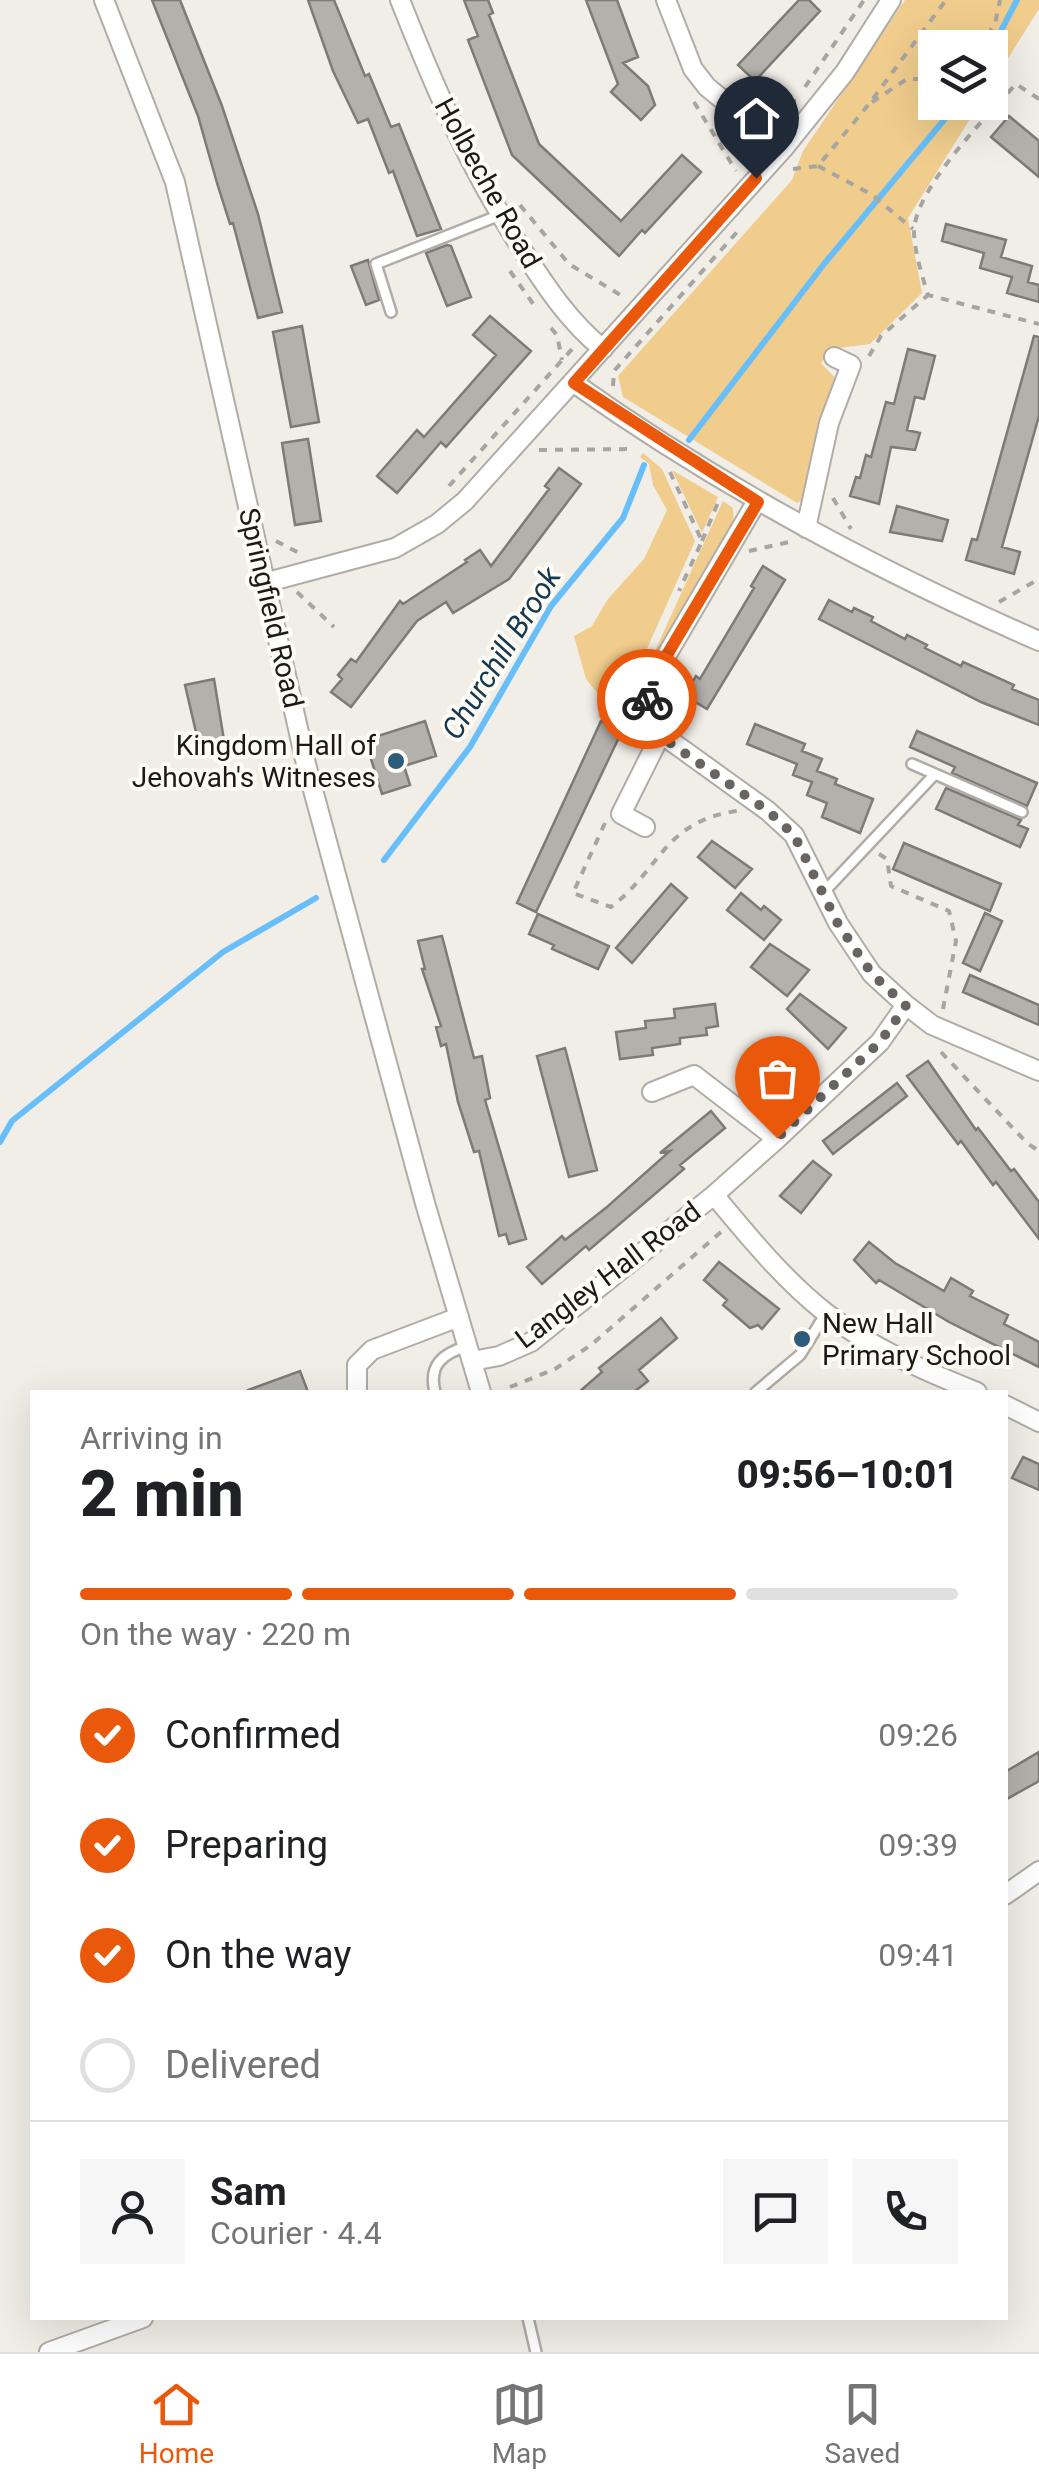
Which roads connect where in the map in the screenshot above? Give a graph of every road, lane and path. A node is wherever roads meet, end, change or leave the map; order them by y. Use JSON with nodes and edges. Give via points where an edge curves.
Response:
{"nodes":[{"id":1,"x":104,"y":0,"type":"edge"},
{"id":2,"x":400,"y":0,"type":"edge"},
{"id":3,"x":666,"y":0,"type":"edge"},
{"id":4,"x":864,"y":0,"type":"edge"},
{"id":5,"x":890,"y":0,"type":"edge"},
{"id":6,"x":946,"y":0,"type":"edge"},
{"id":7,"x":1000,"y":0,"type":"edge"},
{"id":8,"x":991,"y":30,"type":"edge"},
{"id":9,"x":918,"y":78,"type":"edge"},
{"id":10,"x":805,"y":87,"type":"dead end"},
{"id":11,"x":1039,"y":98,"type":"edge"},
{"id":12,"x":869,"y":104,"type":"junction"},
{"id":13,"x":762,"y":112,"type":"dead end"},
{"id":14,"x":765,"y":136,"type":"junction"},
{"id":15,"x":783,"y":149,"type":"junction"},
{"id":16,"x":818,"y":166,"type":"junction"},
{"id":17,"x":736,"y":172,"type":"dead end"},
{"id":18,"x":782,"y":182,"type":"dead end"},
{"id":19,"x":513,"y":196,"type":"dead end"},
{"id":20,"x":500,"y":214,"type":"junction"},
{"id":21,"x":743,"y":226,"type":"dead end"},
{"id":22,"x":914,"y":229,"type":"junction"},
{"id":23,"x":928,"y":295,"type":"junction"},
{"id":24,"x":622,"y":296,"type":"dead end"},
{"id":25,"x":391,"y":312,"type":"dead end"},
{"id":26,"x":1039,"y":324,"type":"edge"},
{"id":27,"x":586,"y":335,"type":"junction"},
{"id":28,"x":603,"y":349,"type":"junction"},
{"id":29,"x":843,"y":361,"type":"joint"},
{"id":30,"x":574,"y":383,"type":"junction"},
{"id":31,"x":613,"y":398,"type":"dead end"},
{"id":32,"x":646,"y":442,"type":"junction"},
{"id":33,"x":514,"y":450,"type":"junction"},
{"id":34,"x":669,"y":469,"type":"dead end"},
{"id":35,"x":818,"y":472,"type":"junction"},
{"id":36,"x":726,"y":482,"type":"junction"},
{"id":37,"x":439,"y":498,"type":"dead end"},
{"id":38,"x":758,"y":502,"type":"junction"},
{"id":39,"x":813,"y":532,"type":"junction"},
{"id":40,"x":854,"y":532,"type":"dead end"},
{"id":41,"x":270,"y":539,"type":"dead end"},
{"id":42,"x":702,"y":541,"type":"junction"},
{"id":43,"x":300,"y":554,"type":"dead end"},
{"id":44,"x":725,"y":557,"type":"junction"},
{"id":45,"x":1039,"y":578,"type":"edge"},
{"id":46,"x":274,"y":580,"type":"junction"},
{"id":47,"x":672,"y":606,"type":"dead end"},
{"id":48,"x":978,"y":614,"type":"junction"},
{"id":49,"x":334,"y":627,"type":"dead end"},
{"id":50,"x":1039,"y":641,"type":"edge"},
{"id":51,"x":660,"y":736,"type":"junction"},
{"id":52,"x":912,"y":764,"type":"dead end"},
{"id":53,"x":935,"y":774,"type":"junction"},
{"id":54,"x":1022,"y":812,"type":"dead end"},
{"id":55,"x":645,"y":826,"type":"dead end"},
{"id":56,"x":867,"y":846,"type":"junction"},
{"id":57,"x":823,"y":893,"type":"junction"},
{"id":58,"x":906,"y":1006,"type":"junction"},
{"id":59,"x":940,"y":1028,"type":"junction"},
{"id":60,"x":1039,"y":1071,"type":"edge"},
{"id":61,"x":652,"y":1092,"type":"dead end"},
{"id":62,"x":777,"y":1138,"type":"junction"},
{"id":63,"x":1039,"y":1152,"type":"edge"},
{"id":64,"x":714,"y":1194,"type":"junction"},
{"id":65,"x":734,"y":1220,"type":"junction"},
{"id":66,"x":826,"y":1313,"type":"junction"},
{"id":67,"x":459,"y":1317,"type":"junction"},
{"id":68,"x":470,"y":1353,"type":"junction"},
{"id":69,"x":510,"y":1387,"type":"dead end"},
{"id":70,"x":357,"y":1390,"type":"edge"},
{"id":71,"x":436,"y":1390,"type":"edge"},
{"id":72,"x":480,"y":1390,"type":"edge"},
{"id":73,"x":758,"y":1390,"type":"edge"},
{"id":74,"x":972,"y":1390,"type":"edge"},
{"id":75,"x":1008,"y":1407,"type":"edge"},
{"id":76,"x":1039,"y":1422,"type":"edge"},
{"id":77,"x":1039,"y":1871,"type":"edge"},
{"id":78,"x":1008,"y":1893,"type":"edge"},
{"id":79,"x":137,"y":2320,"type":"edge"},
{"id":80,"x":528,"y":2320,"type":"edge"},
{"id":81,"x":49,"y":2352,"type":"edge"},
{"id":82,"x":536,"y":2352,"type":"edge"}],
"edges":[{"from":1,"to":46,"type":"street","name":"Springfield Road","via":[[175,182]]},
{"from":2,"to":20,"type":"street","name":"Holbeche Road","via":[[466,156]]},
{"from":3,"to":14,"type":"street","via":[[693,70]]},
{"from":4,"to":10,"type":"path"},
{"from":5,"to":15,"type":"street","via":[[845,72]]},
{"from":6,"to":12,"type":"path"},
{"from":7,"to":8,"type":"path"},
{"from":9,"to":12,"type":"path","via":[[907,78]]},
{"from":11,"to":22,"type":"path","via":[[1016,84],[954,153],[922,203]]},
{"from":12,"to":16,"type":"path"},
{"from":13,"to":14,"type":"path","via":[[748,101],[796,101]]},
{"from":14,"to":15,"type":"street"},
{"from":14,"to":17,"type":"path"},
{"from":15,"to":28,"type":"street"},
{"from":16,"to":18,"type":"path","via":[[794,168]]},
{"from":16,"to":22,"type":"path","via":[[871,194]]},
{"from":19,"to":24,"type":"path","via":[[570,264]]},
{"from":20,"to":25,"type":"lane","via":[[376,264]]},
{"from":20,"to":27,"type":"street","name":"Holbeche Road"},
{"from":21,"to":31,"type":"path","via":[[614,371]]},
{"from":22,"to":23,"type":"path"},
{"from":23,"to":26,"type":"path"},
{"from":23,"to":29,"type":"path","via":[[881,336],[861,370]]},
{"from":27,"to":28,"type":"street","name":"Holbeche Road"},
{"from":27,"to":37,"type":"path"},
{"from":28,"to":30,"type":"street"},
{"from":29,"to":35,"type":"street"},
{"from":30,"to":32,"type":"street"},
{"from":30,"to":33,"type":"street"},
{"from":32,"to":33,"type":"path"},
{"from":32,"to":36,"type":"street"},
{"from":33,"to":46,"type":"street","via":[[465,501],[408,542]]},
{"from":34,"to":42,"type":"path"},
{"from":35,"to":39,"type":"street"},
{"from":35,"to":40,"type":"path"},
{"from":36,"to":38,"type":"street"},
{"from":36,"to":42,"type":"path"},
{"from":38,"to":39,"type":"street"},
{"from":38,"to":44,"type":"street"},
{"from":39,"to":44,"type":"path"},
{"from":39,"to":48,"type":"street"},
{"from":41,"to":43,"type":"path"},
{"from":42,"to":47,"type":"path"},
{"from":44,"to":51,"type":"street","via":[[649,685],[645,712]]},
{"from":45,"to":48,"type":"path"},
{"from":46,"to":49,"type":"path"},
{"from":46,"to":67,"type":"street","name":"Springfield Road","via":[[306,764]]},
{"from":48,"to":50,"type":"street"},
{"from":51,"to":55,"type":"street","via":[[620,814]]},
{"from":51,"to":57,"type":"street","via":[[794,835]]},
{"from":52,"to":53,"type":"lane"},
{"from":53,"to":54,"type":"lane"},
{"from":53,"to":56,"type":"lane"},
{"from":56,"to":57,"type":"lane"},
{"from":56,"to":59,"type":"path","via":[[887,858],[890,886],[949,912],[956,941]]},
{"from":57,"to":58,"type":"street","via":[[872,974]]},
{"from":58,"to":59,"type":"street"},
{"from":58,"to":62,"type":"street","name":"Langley Hall Road","via":[[880,1042]]},
{"from":59,"to":60,"type":"street"},
{"from":59,"to":63,"type":"path","via":[[937,1047]]},
{"from":61,"to":62,"type":"street","via":[[694,1075]]},
{"from":62,"to":64,"type":"street","name":"Langley Hall Road"},
{"from":64,"to":65,"type":"street"},
{"from":64,"to":68,"type":"street","name":"Langley Hall Road","via":[[531,1342],[499,1356]]},
{"from":65,"to":66,"type":"street"},
{"from":65,"to":69,"type":"path","via":[[590,1346]]},
{"from":66,"to":73,"type":"lane","via":[[800,1355]]},
{"from":66,"to":74,"type":"street","via":[[918,1368]]},
{"from":67,"to":68,"type":"street","name":"Springfield Road"},
{"from":67,"to":70,"type":"street","via":[[372,1350],[358,1364]]},
{"from":68,"to":71,"type":"lane","via":[[449,1352],[440,1360],[432,1375]]},
{"from":68,"to":72,"type":"street","name":"Springfield Road"},
{"from":75,"to":76,"type":"street"},
{"from":77,"to":78,"type":"street"},
{"from":79,"to":81,"type":"street"},
{"from":80,"to":82,"type":"lane"}]}
